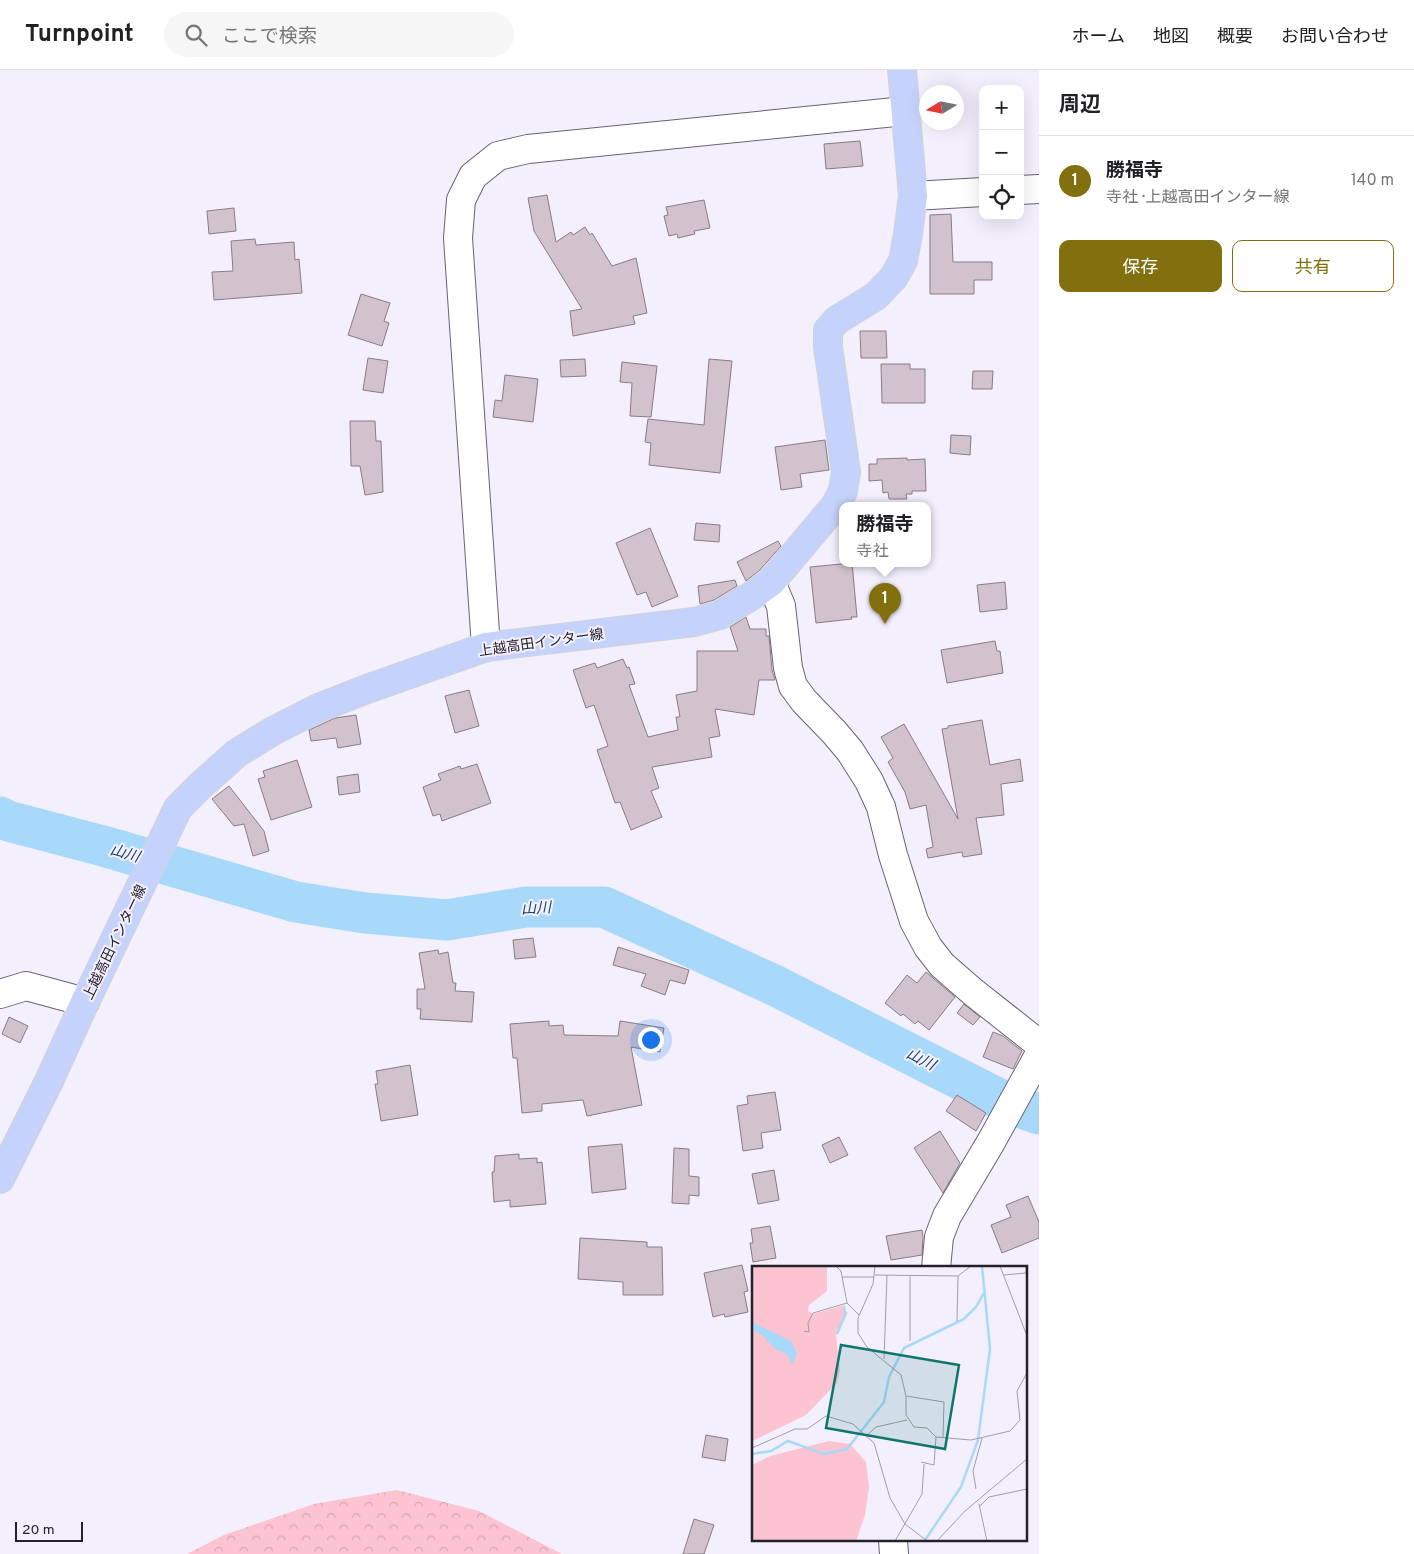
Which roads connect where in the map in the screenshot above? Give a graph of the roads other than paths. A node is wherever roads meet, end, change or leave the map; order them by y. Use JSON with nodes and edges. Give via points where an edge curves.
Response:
{"nodes":[{"id":1,"x":902,"y":70,"type":"edge"},
{"id":2,"x":905,"y":111,"type":"junction"},
{"id":3,"x":1039,"y":189,"type":"edge"},
{"id":4,"x":1024,"y":190,"type":"edge"},
{"id":5,"x":979,"y":192,"type":"edge"},
{"id":6,"x":912,"y":196,"type":"junction"},
{"id":7,"x":771,"y":582,"type":"junction"},
{"id":8,"x":486,"y":647,"type":"junction"},
{"id":9,"x":0,"y":994,"type":"edge"},
{"id":10,"x":85,"y":1002,"type":"junction"},
{"id":11,"x":1039,"y":1044,"type":"edge"},
{"id":12,"x":1033,"y":1067,"type":"edge"},
{"id":13,"x":0,"y":1179,"type":"edge"},
{"id":14,"x":936,"y":1266,"type":"edge"}],
"edges":[{"from":1,"to":2,"type":"main road","name":"上越高田インター線"},
{"from":2,"to":6,"type":"main road","name":"上越高田インター線"},
{"from":2,"to":8,"type":"street","via":[[528,149],[498,156],[473,176],[461,200],[458,238]]},
{"from":3,"to":4,"type":"street"},
{"from":5,"to":6,"type":"street"},
{"from":6,"to":7,"type":"main road","name":"上越高田インター線","via":[[903,261],[894,277],[876,296],[837,320],[828,330],[846,472],[844,491]]},
{"from":7,"to":8,"type":"main road","name":"上越高田インター線","via":[[720,615],[694,622]]},
{"from":7,"to":11,"type":"street","via":[[781,606],[793,686],[850,751],[869,782],[881,807],[914,921],[928,947],[942,965]]},
{"from":8,"to":10,"type":"main road","name":"上越高田インター線","via":[[316,709],[237,753],[178,808]]},
{"from":9,"to":10,"type":"street","via":[[26,986]]},
{"from":10,"to":13,"type":"main road","name":"上越高田インター線"},
{"from":12,"to":14,"type":"street","via":[[947,1216],[939,1237]]}]}
